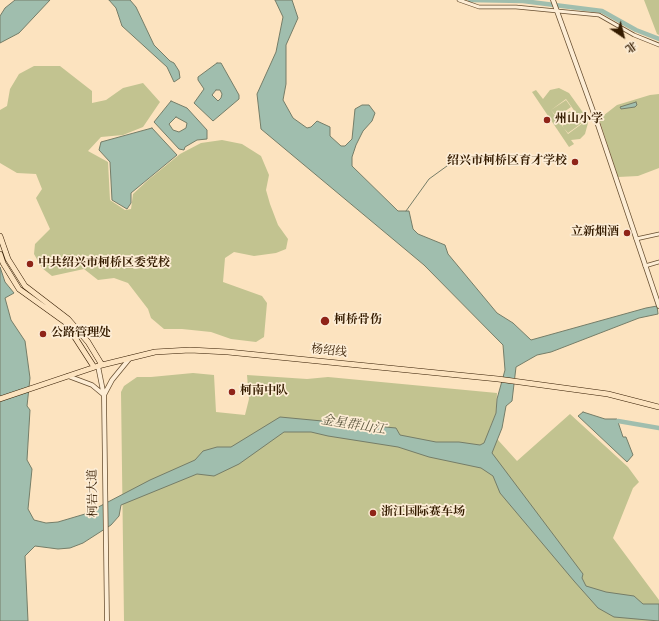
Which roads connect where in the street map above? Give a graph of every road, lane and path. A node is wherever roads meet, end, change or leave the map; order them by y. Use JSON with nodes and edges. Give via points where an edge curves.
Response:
{"nodes":[{"id":1,"x":459,"y":0,"type":"edge"},
{"id":2,"x":553,"y":0,"type":"edge"},
{"id":3,"x":558,"y":11,"type":"junction"},
{"id":4,"x":659,"y":45,"type":"edge"},
{"id":5,"x":659,"y":234,"type":"edge"},
{"id":6,"x":0,"y":236,"type":"edge"},
{"id":7,"x":636,"y":239,"type":"junction"},
{"id":8,"x":0,"y":254,"type":"edge"},
{"id":9,"x":659,"y":262,"type":"edge"},
{"id":10,"x":645,"y":266,"type":"junction"},
{"id":11,"x":659,"y":306,"type":"edge"},
{"id":12,"x":130,"y":358,"type":"junction"},
{"id":13,"x":98,"y":366,"type":"junction"},
{"id":14,"x":66,"y":376,"type":"junction"},
{"id":15,"x":104,"y":396,"type":"junction"},
{"id":16,"x":0,"y":399,"type":"edge"},
{"id":17,"x":659,"y":407,"type":"edge"},
{"id":18,"x":107,"y":621,"type":"edge"}],
"edges":[{"from":1,"to":3,"type":"street","via":[[479,7]]},
{"from":2,"to":3,"type":"street"},
{"from":3,"to":4,"type":"street","via":[[605,17],[634,35]]},
{"from":3,"to":7,"type":"street"},
{"from":5,"to":7,"type":"street"},
{"from":6,"to":13,"type":"main road","name":"柯岩大道","via":[[8,260],[25,286],[68,319],[88,342]]},
{"from":7,"to":10,"type":"street"},
{"from":8,"to":13,"type":"main road","name":"柯岩大道","via":[[19,289],[65,322]]},
{"from":9,"to":10,"type":"street"},
{"from":10,"to":11,"type":"street"},
{"from":12,"to":13,"type":"main road","name":"杨绍线"},
{"from":12,"to":15,"type":"street","via":[[112,380]]},
{"from":12,"to":17,"type":"main road","name":"杨绍线","via":[[155,352],[228,352],[516,381],[608,394]]},
{"from":13,"to":14,"type":"main road","name":"杨绍线"},
{"from":13,"to":15,"type":"street","name":"柯岩大道"},
{"from":14,"to":15,"type":"street","via":[[92,385]]},
{"from":14,"to":16,"type":"main road","name":"杨绍线"},
{"from":15,"to":18,"type":"street","name":"柯岩大道"}]}
